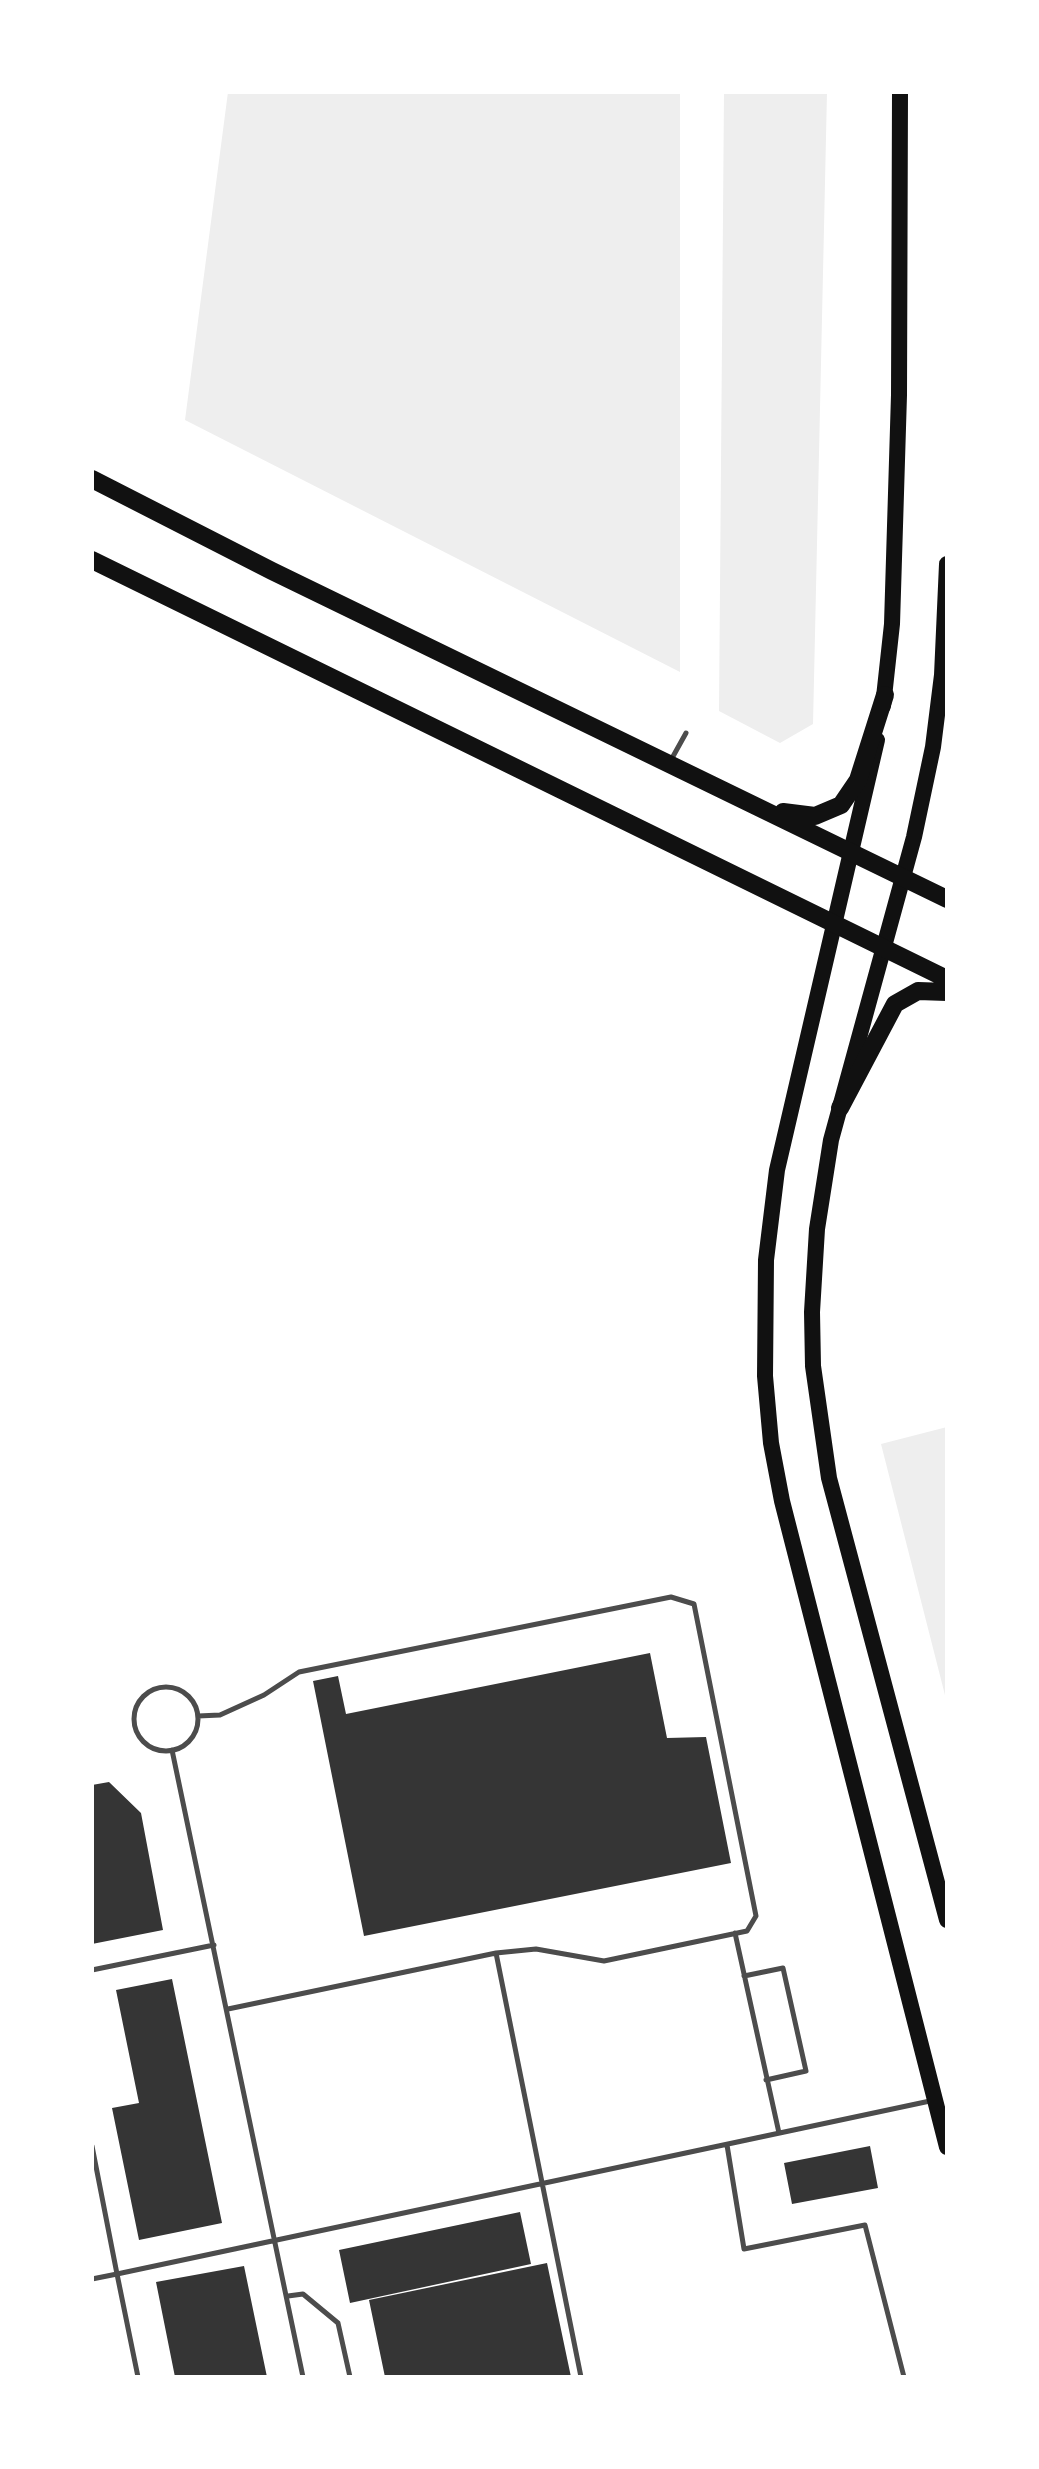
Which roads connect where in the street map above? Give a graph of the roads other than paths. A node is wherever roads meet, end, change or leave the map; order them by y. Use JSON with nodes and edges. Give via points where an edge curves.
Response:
{"nodes":[{"id":1,"x":900,"y":92,"type":"edge"},
{"id":2,"x":92,"y":479,"type":"edge"},
{"id":3,"x":92,"y":560,"type":"edge"},
{"id":4,"x":947,"y":564,"type":"edge"},
{"id":5,"x":885,"y":695,"type":"junction"},
{"id":6,"x":686,"y":733,"type":"dead end"},
{"id":7,"x":668,"y":764,"type":"junction"},
{"id":8,"x":738,"y":798,"type":"junction"},
{"id":9,"x":852,"y":853,"type":"junction"},
{"id":10,"x":903,"y":877,"type":"junction"},
{"id":11,"x":947,"y":899,"type":"edge"},
{"id":12,"x":836,"y":926,"type":"junction"},
{"id":13,"x":884,"y":948,"type":"junction"},
{"id":14,"x":947,"y":979,"type":"edge"},
{"id":15,"x":947,"y":992,"type":"edge"},
{"id":16,"x":840,"y":1108,"type":"junction"},
{"id":17,"x":198,"y":1716,"type":"junction"},
{"id":18,"x":172,"y":1750,"type":"junction"},
{"id":19,"x":947,"y":1920,"type":"edge"},
{"id":20,"x":735,"y":1933,"type":"junction"},
{"id":21,"x":214,"y":1945,"type":"junction"},
{"id":22,"x":496,"y":1953,"type":"junction"},
{"id":23,"x":92,"y":1970,"type":"edge"},
{"id":24,"x":744,"y":1976,"type":"junction"},
{"id":25,"x":228,"y":2009,"type":"junction"},
{"id":26,"x":766,"y":2080,"type":"junction"},
{"id":27,"x":935,"y":2100,"type":"junction"},
{"id":28,"x":779,"y":2133,"type":"junction"},
{"id":29,"x":727,"y":2145,"type":"junction"},
{"id":30,"x":92,"y":2146,"type":"edge"},
{"id":31,"x":947,"y":2147,"type":"edge"},
{"id":32,"x":541,"y":2182,"type":"junction"},
{"id":33,"x":275,"y":2239,"type":"junction"},
{"id":34,"x":117,"y":2274,"type":"junction"},
{"id":35,"x":92,"y":2279,"type":"edge"},
{"id":36,"x":288,"y":2296,"type":"junction"},
{"id":37,"x":138,"y":2377,"type":"edge"},
{"id":38,"x":303,"y":2377,"type":"edge"},
{"id":39,"x":350,"y":2377,"type":"edge"},
{"id":40,"x":581,"y":2377,"type":"edge"},
{"id":41,"x":904,"y":2377,"type":"edge"}],
"edges":[{"from":1,"to":5,"type":"main road","via":[[899,395]]},
{"from":2,"to":7,"type":"highway"},
{"from":3,"to":12,"type":"highway"},
{"from":4,"to":10,"type":"main road","via":[[939,710]]},
{"from":5,"to":8,"type":"highway","via":[[858,780],[841,805],[828,813],[800,816]]},
{"from":5,"to":9,"type":"main road"},
{"from":6,"to":7,"type":"lane"},
{"from":7,"to":8,"type":"highway"},
{"from":8,"to":9,"type":"highway"},
{"from":9,"to":10,"type":"highway"},
{"from":9,"to":12,"type":"main road"},
{"from":10,"to":11,"type":"highway"},
{"from":10,"to":13,"type":"main road"},
{"from":12,"to":13,"type":"highway"},
{"from":12,"to":27,"type":"main road","via":[[771,1214],[764,1313],[766,1389],[782,1501]]},
{"from":13,"to":14,"type":"highway"},
{"from":13,"to":16,"type":"main road"},
{"from":15,"to":16,"type":"highway","via":[[918,991],[895,1004]]},
{"from":16,"to":19,"type":"main road","via":[[823,1183],[813,1266],[813,1366],[820,1434]]},
{"from":17,"to":18,"type":"lane","via":[[189,1742]]},
{"from":17,"to":18,"type":"lane","via":[[180,1690],[159,1687],[141,1697],[133,1716],[138,1735],[152,1748]]},
{"from":17,"to":20,"type":"lane","via":[[231,1710],[299,1672],[671,1597],[694,1604],[753,1886],[756,1916],[747,1931]]},
{"from":18,"to":21,"type":"lane"},
{"from":20,"to":22,"type":"lane","via":[[604,1961],[536,1949]]},
{"from":20,"to":24,"type":"lane"},
{"from":21,"to":23,"type":"lane"},
{"from":21,"to":25,"type":"lane"},
{"from":22,"to":25,"type":"lane"},
{"from":22,"to":32,"type":"lane"},
{"from":24,"to":26,"type":"lane"},
{"from":24,"to":26,"type":"lane","via":[[783,1968],[806,2071]]},
{"from":25,"to":33,"type":"lane"},
{"from":26,"to":28,"type":"lane"},
{"from":27,"to":28,"type":"lane"},
{"from":27,"to":31,"type":"main road"},
{"from":28,"to":29,"type":"lane"},
{"from":29,"to":32,"type":"lane"},
{"from":29,"to":41,"type":"lane","via":[[744,2249],[865,2225]]},
{"from":30,"to":34,"type":"lane"},
{"from":32,"to":33,"type":"lane"},
{"from":32,"to":40,"type":"lane"},
{"from":33,"to":34,"type":"lane"},
{"from":33,"to":36,"type":"lane"},
{"from":34,"to":35,"type":"lane"},
{"from":34,"to":37,"type":"lane"},
{"from":36,"to":38,"type":"lane"},
{"from":36,"to":39,"type":"lane","via":[[303,2294],[338,2323]]}]}
